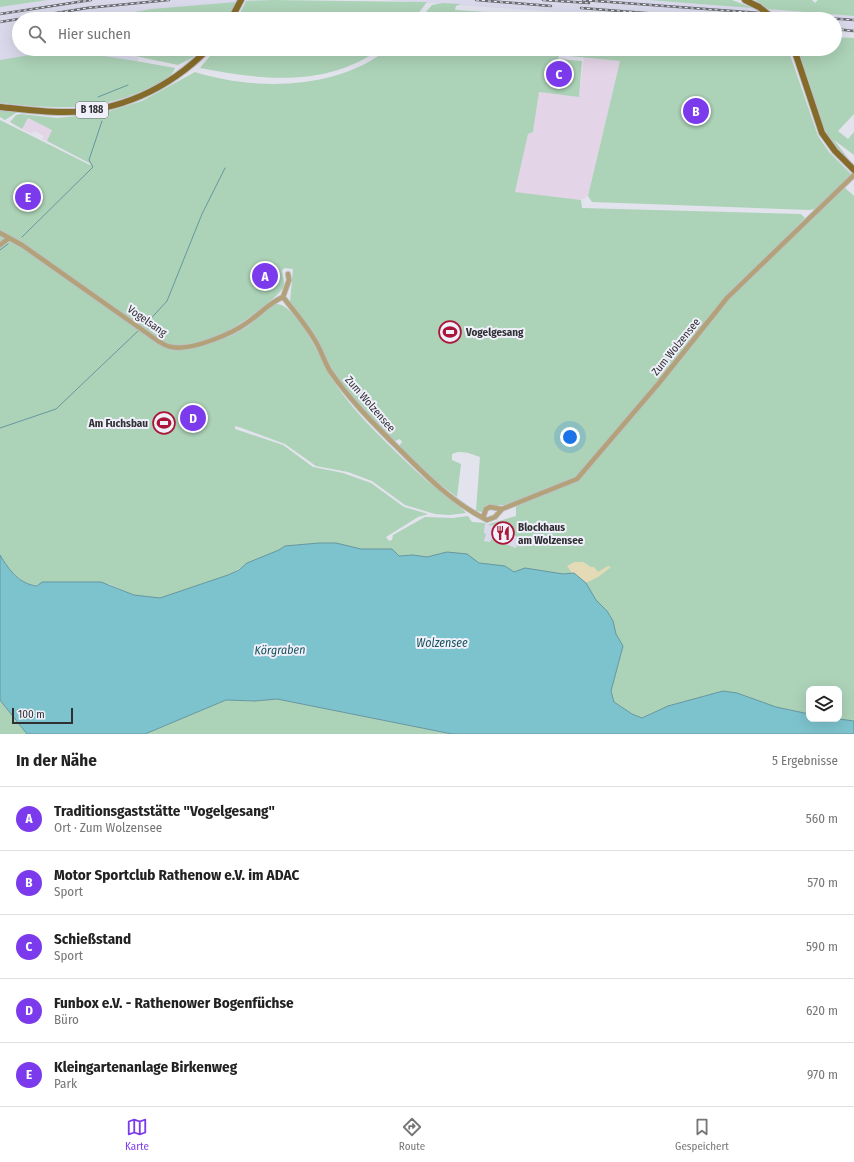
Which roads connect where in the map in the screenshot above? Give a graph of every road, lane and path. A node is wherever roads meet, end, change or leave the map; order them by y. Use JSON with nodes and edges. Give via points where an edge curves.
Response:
{"nodes":[{"id":1,"x":241,"y":0,"type":"edge"},
{"id":2,"x":745,"y":0,"type":"edge"},
{"id":3,"x":235,"y":12,"type":"edge"},
{"id":4,"x":765,"y":12,"type":"edge"},
{"id":5,"x":201,"y":56,"type":"edge"},
{"id":6,"x":796,"y":56,"type":"edge"},
{"id":7,"x":0,"y":107,"type":"edge"},
{"id":8,"x":854,"y":170,"type":"edge"},
{"id":9,"x":854,"y":175,"type":"edge"},
{"id":10,"x":0,"y":233,"type":"edge"},
{"id":11,"x":9,"y":238,"type":"junction"},
{"id":12,"x":0,"y":245,"type":"edge"},
{"id":13,"x":288,"y":274,"type":"dead end"},
{"id":14,"x":283,"y":297,"type":"junction"},
{"id":15,"x":502,"y":509,"type":"junction"},
{"id":16,"x":483,"y":518,"type":"junction"}],
"edges":[{"from":1,"to":3,"type":"main road"},
{"from":2,"to":4,"type":"main road","bridge":true},
{"from":5,"to":7,"type":"main road","number":"B 188","via":[[177,76],[137,98],[97,109],[60,112]]},
{"from":6,"to":8,"type":"main road","via":[[822,133],[834,152]]},
{"from":9,"to":15,"type":"street","name":"Zum Wolzensee","via":[[727,298],[577,479]]},
{"from":10,"to":11,"type":"street","name":"Vogelsang"},
{"from":11,"to":12,"type":"street"},
{"from":11,"to":14,"type":"street","name":"Vogelsang","via":[[35,253],[158,341],[172,348],[196,344],[230,333]]},
{"from":13,"to":14,"type":"street","via":[[289,280]]},
{"from":14,"to":16,"type":"street","name":"Zum Wolzensee","via":[[314,339],[330,371],[362,412],[426,477],[472,513]]},
{"from":15,"to":16,"type":"street","name":"Zum Wolzensee","via":[[495,517],[487,520]]},
{"from":15,"to":16,"type":"street","name":"Zum Wolzensee","via":[[490,507],[486,509]]}]}
